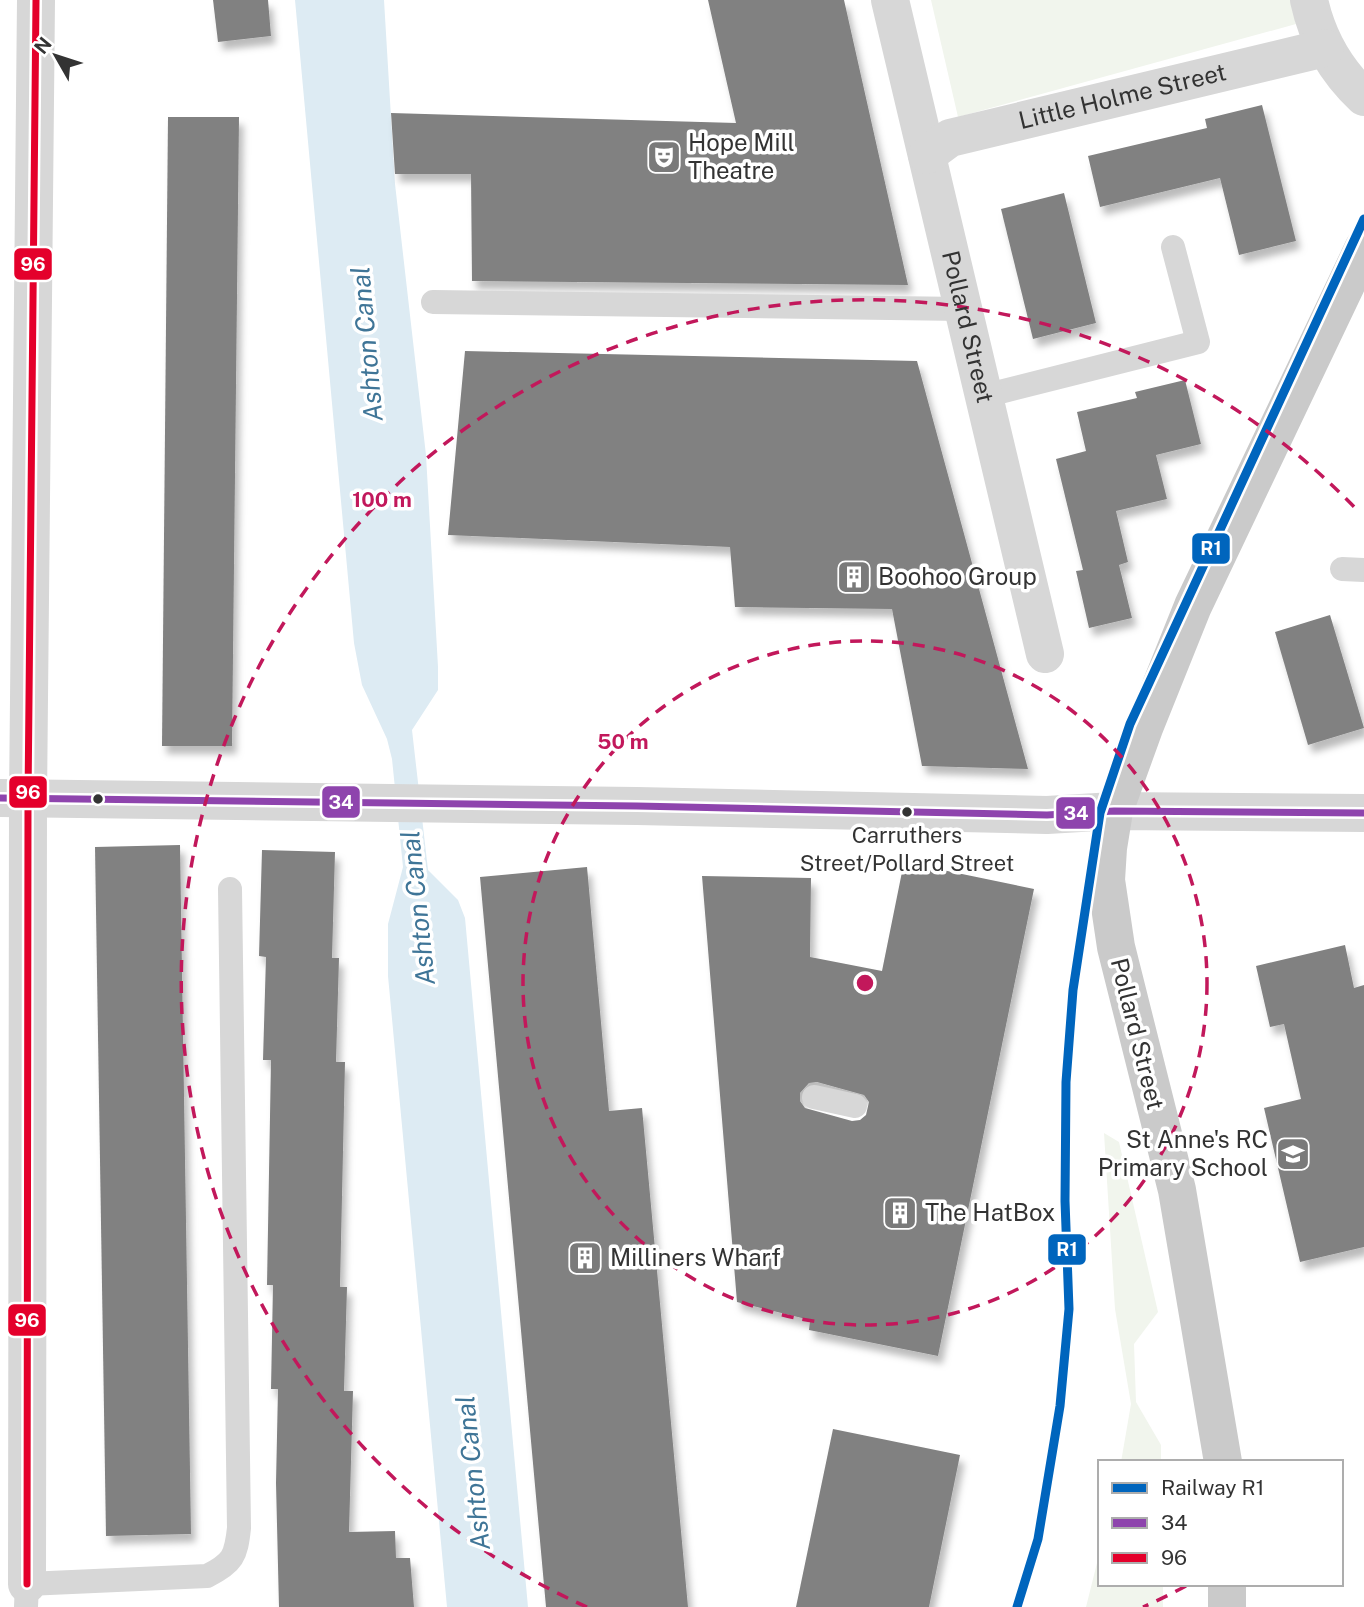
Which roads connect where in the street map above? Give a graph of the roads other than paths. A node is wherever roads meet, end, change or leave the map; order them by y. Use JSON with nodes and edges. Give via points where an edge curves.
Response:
{"nodes":[{"id":1,"x":36,"y":0,"type":"edge"},
{"id":2,"x":890,"y":0,"type":"edge"},
{"id":3,"x":1309,"y":0,"type":"edge"},
{"id":4,"x":1325,"y":48,"type":"junction"},
{"id":5,"x":1364,"y":97,"type":"edge"},
{"id":6,"x":927,"y":155,"type":"junction"},
{"id":7,"x":1173,"y":247,"type":"dead end"},
{"id":8,"x":1364,"y":247,"type":"edge"},
{"id":9,"x":433,"y":302,"type":"dead end"},
{"id":10,"x":963,"y":309,"type":"junction"},
{"id":11,"x":984,"y":396,"type":"junction"},
{"id":12,"x":1045,"y":654,"type":"dead end"},
{"id":13,"x":14,"y":798,"type":"edge"},
{"id":14,"x":1114,"y":811,"type":"junction"},
{"id":15,"x":1364,"y":813,"type":"edge"},
{"id":16,"x":230,"y":889,"type":"dead end"},
{"id":17,"x":814,"y":1097,"type":"dead end"},
{"id":18,"x":855,"y":1106,"type":"dead end"},
{"id":19,"x":1223,"y":1460,"type":"edge"},
{"id":20,"x":1227,"y":1586,"type":"edge"},
{"id":21,"x":26,"y":1596,"type":"edge"},
{"id":22,"x":1227,"y":1607,"type":"edge"}],
"edges":[{"from":1,"to":13,"type":"street"},
{"from":2,"to":6,"type":"street","name":"Pollard Street"},
{"from":3,"to":4,"type":"street"},
{"from":4,"to":5,"type":"street"},
{"from":4,"to":6,"type":"street","name":"Little Holme Street","via":[[950,138]]},
{"from":6,"to":10,"type":"street","name":"Pollard Street"},
{"from":7,"to":11,"type":"lane","via":[[1198,342]]},
{"from":8,"to":14,"type":"main road","name":"Pollard Street","via":[[1193,607]]},
{"from":9,"to":10,"type":"lane"},
{"from":10,"to":11,"type":"street","name":"Pollard Street"},
{"from":11,"to":12,"type":"street","name":"Pollard Street"},
{"from":13,"to":14,"type":"street","via":[[1047,815]]},
{"from":13,"to":21,"type":"street"},
{"from":14,"to":15,"type":"street"},
{"from":14,"to":19,"type":"main road","name":"Pollard Street","via":[[1106,880],[1116,947],[1177,1189]]},
{"from":16,"to":21,"type":"lane","via":[[237,1550],[227,1566],[207,1576]]},
{"from":17,"to":18,"type":"lane"},
{"from":20,"to":22,"type":"main road"}]}
